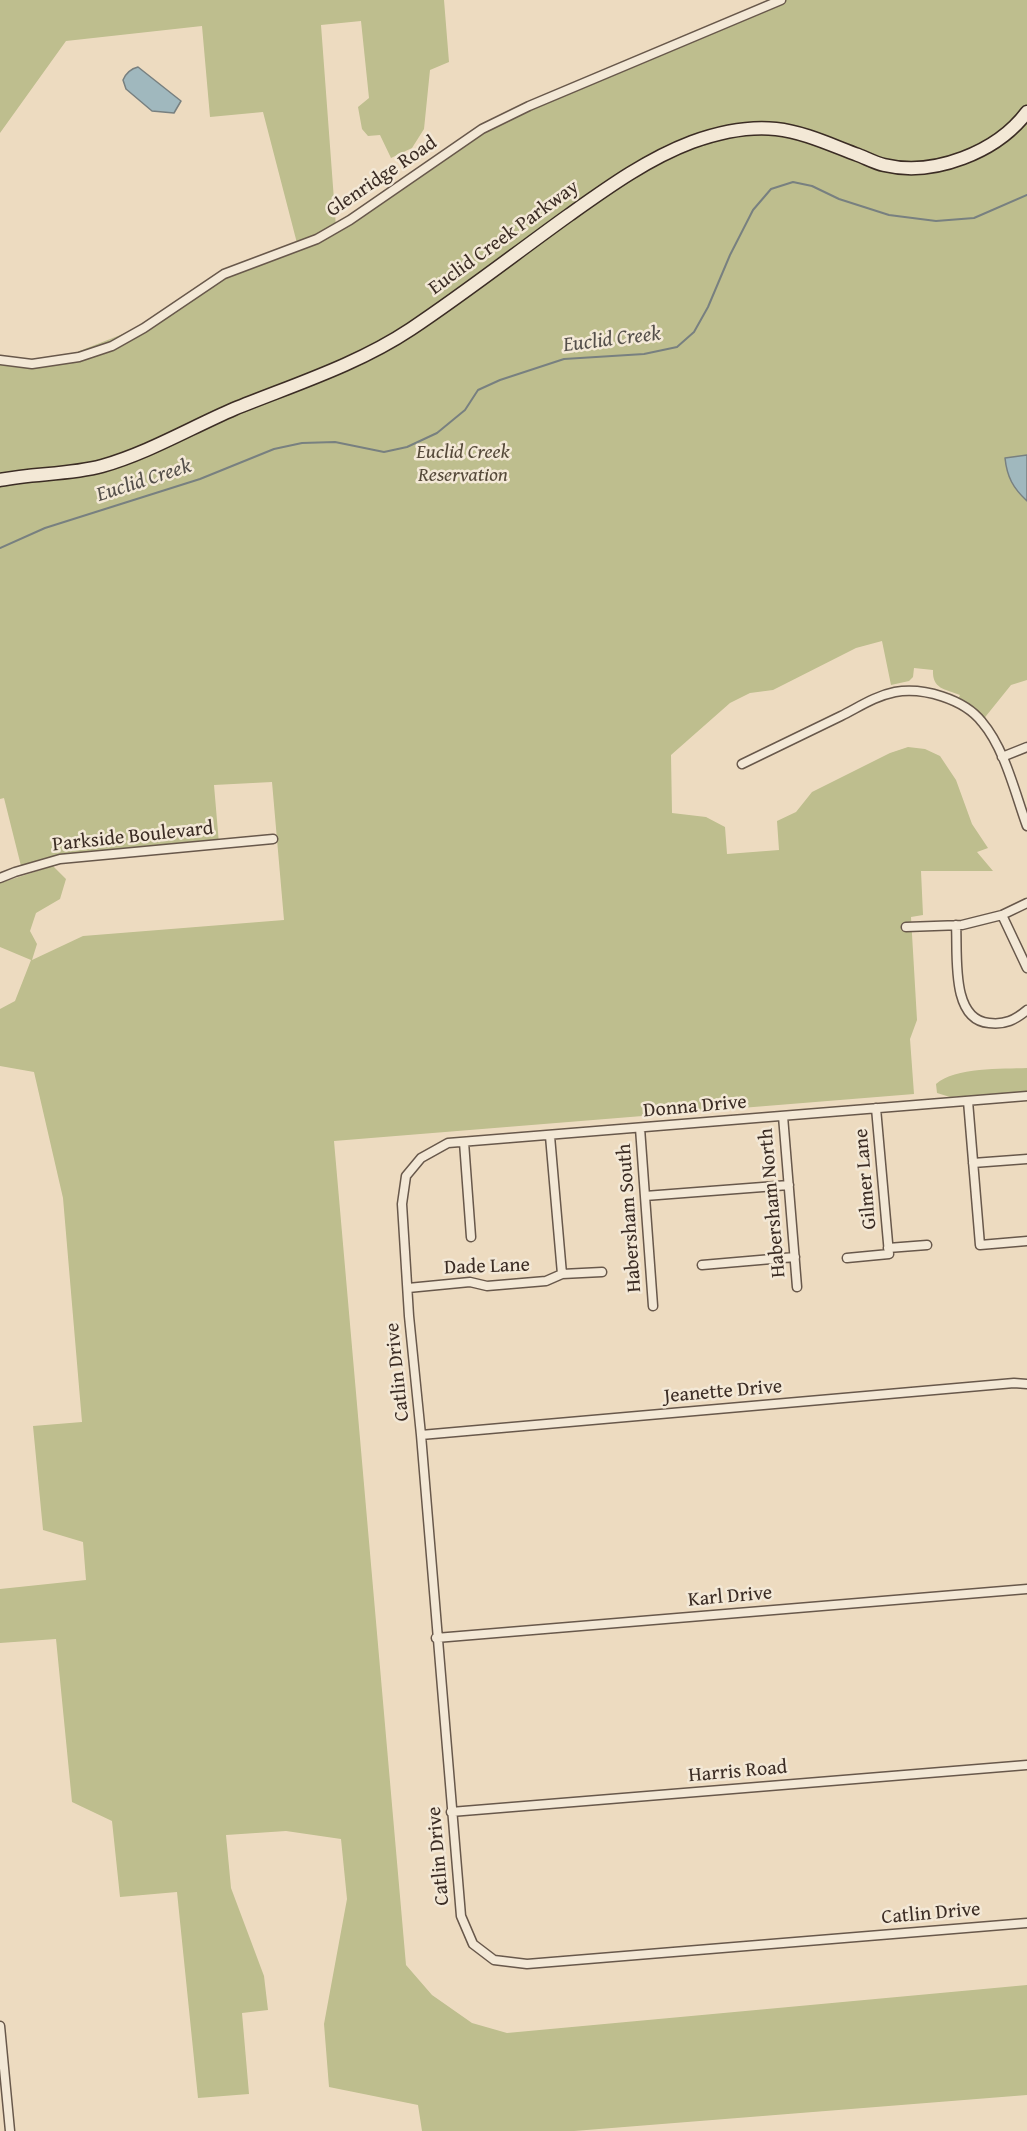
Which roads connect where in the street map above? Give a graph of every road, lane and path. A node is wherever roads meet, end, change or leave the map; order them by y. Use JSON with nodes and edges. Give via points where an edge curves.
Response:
{"nodes":[{"id":1,"x":781,"y":0,"type":"edge"},
{"id":2,"x":1027,"y":112,"type":"edge"},
{"id":3,"x":0,"y":360,"type":"edge"},
{"id":4,"x":0,"y":480,"type":"edge"},
{"id":5,"x":1027,"y":747,"type":"edge"},
{"id":6,"x":1002,"y":757,"type":"junction"},
{"id":7,"x":742,"y":764,"type":"dead end"},
{"id":8,"x":1027,"y":826,"type":"edge"},
{"id":9,"x":273,"y":839,"type":"dead end"},
{"id":10,"x":0,"y":878,"type":"edge"},
{"id":11,"x":1027,"y":903,"type":"edge"},
{"id":12,"x":1002,"y":915,"type":"junction"},
{"id":13,"x":956,"y":925,"type":"junction"},
{"id":14,"x":906,"y":927,"type":"dead end"},
{"id":15,"x":1027,"y":968,"type":"edge"},
{"id":16,"x":1027,"y":1010,"type":"edge"},
{"id":17,"x":1027,"y":1096,"type":"edge"},
{"id":18,"x":968,"y":1101,"type":"junction"},
{"id":19,"x":876,"y":1108,"type":"junction"},
{"id":20,"x":783,"y":1116,"type":"junction"},
{"id":21,"x":640,"y":1128,"type":"junction"},
{"id":22,"x":550,"y":1136,"type":"junction"},
{"id":23,"x":464,"y":1142,"type":"junction"},
{"id":24,"x":1027,"y":1159,"type":"edge"},
{"id":25,"x":973,"y":1163,"type":"junction"},
{"id":26,"x":789,"y":1185,"type":"junction"},
{"id":27,"x":645,"y":1196,"type":"junction"},
{"id":28,"x":402,"y":1204,"type":"joint"},
{"id":29,"x":471,"y":1237,"type":"dead end"},
{"id":30,"x":1027,"y":1241,"type":"edge"},
{"id":31,"x":927,"y":1245,"type":"dead end"},
{"id":32,"x":888,"y":1248,"type":"junction"},
{"id":33,"x":795,"y":1257,"type":"junction"},
{"id":34,"x":847,"y":1258,"type":"dead end"},
{"id":35,"x":702,"y":1265,"type":"dead end"},
{"id":36,"x":602,"y":1272,"type":"dead end"},
{"id":37,"x":562,"y":1274,"type":"junction"},
{"id":38,"x":797,"y":1287,"type":"dead end"},
{"id":39,"x":408,"y":1288,"type":"junction"},
{"id":40,"x":653,"y":1306,"type":"dead end"},
{"id":41,"x":1027,"y":1383,"type":"edge"},
{"id":42,"x":421,"y":1435,"type":"junction"},
{"id":43,"x":1027,"y":1588,"type":"edge"},
{"id":44,"x":436,"y":1638,"type":"junction"},
{"id":45,"x":1027,"y":1766,"type":"edge"},
{"id":46,"x":452,"y":1812,"type":"junction"},
{"id":47,"x":1027,"y":1923,"type":"edge"},
{"id":48,"x":0,"y":2026,"type":"edge"},
{"id":49,"x":10,"y":2131,"type":"edge"}],
"edges":[{"from":1,"to":3,"type":"street","name":"Glenridge Road","via":[[482,129],[350,220],[317,239],[224,274],[112,345],[79,357],[32,364]]},
{"from":2,"to":4,"type":"street","name":"Euclid Creek Parkway","via":[[1017,125],[987,147],[963,159],[922,168],[885,165],[811,136],[776,129],[734,130],[692,142],[644,165],[594,197],[409,331],[359,358],[100,467]]},
{"from":5,"to":6,"type":"street"},
{"from":6,"to":7,"type":"street","via":[[982,721],[967,708],[919,691],[872,699]]},
{"from":6,"to":8,"type":"street"},
{"from":9,"to":10,"type":"street","name":"Parkside Boulevard","via":[[60,859]]},
{"from":11,"to":12,"type":"street"},
{"from":12,"to":13,"type":"street"},
{"from":12,"to":15,"type":"street"},
{"from":13,"to":14,"type":"street"},
{"from":13,"to":16,"type":"street","via":[[959,992],[966,1011],[982,1023],[1001,1024]]},
{"from":17,"to":18,"type":"street","name":"Donna Drive"},
{"from":18,"to":19,"type":"street","name":"Donna Drive"},
{"from":18,"to":25,"type":"street"},
{"from":19,"to":20,"type":"street","name":"Donna Drive"},
{"from":19,"to":32,"type":"street","name":"Gilmer Lane"},
{"from":20,"to":21,"type":"street","name":"Donna Drive"},
{"from":20,"to":26,"type":"street","name":"Habersham North"},
{"from":21,"to":22,"type":"street","name":"Donna Drive"},
{"from":21,"to":27,"type":"street","name":"Habersham South"},
{"from":22,"to":23,"type":"street","name":"Donna Drive"},
{"from":22,"to":37,"type":"street"},
{"from":23,"to":28,"type":"street","name":"Donna Drive","via":[[448,1143],[421,1158],[406,1176]]},
{"from":23,"to":29,"type":"street"},
{"from":24,"to":25,"type":"street"},
{"from":25,"to":30,"type":"street","via":[[980,1245]]},
{"from":26,"to":27,"type":"street"},
{"from":26,"to":33,"type":"street","name":"Habersham North"},
{"from":27,"to":40,"type":"street","name":"Habersham South"},
{"from":28,"to":39,"type":"street","name":"Catlin Drive"},
{"from":31,"to":32,"type":"street"},
{"from":32,"to":34,"type":"street","via":[[889,1254]]},
{"from":33,"to":35,"type":"street"},
{"from":33,"to":38,"type":"street","name":"Habersham North"},
{"from":36,"to":37,"type":"street","name":"Dade Lane"},
{"from":37,"to":39,"type":"street","name":"Dade Lane","via":[[546,1281]]},
{"from":39,"to":42,"type":"street","name":"Catlin Drive"},
{"from":41,"to":42,"type":"street","name":"Jeanette Drive"},
{"from":42,"to":44,"type":"street","name":"Catlin Drive"},
{"from":43,"to":44,"type":"street","name":"Karl Drive"},
{"from":44,"to":46,"type":"street","name":"Catlin Drive"},
{"from":45,"to":46,"type":"street","name":"Harris Road"},
{"from":46,"to":47,"type":"street","name":"Catlin Drive","via":[[460,1916],[473,1944],[494,1960],[527,1964]]},
{"from":48,"to":49,"type":"street"}]}
